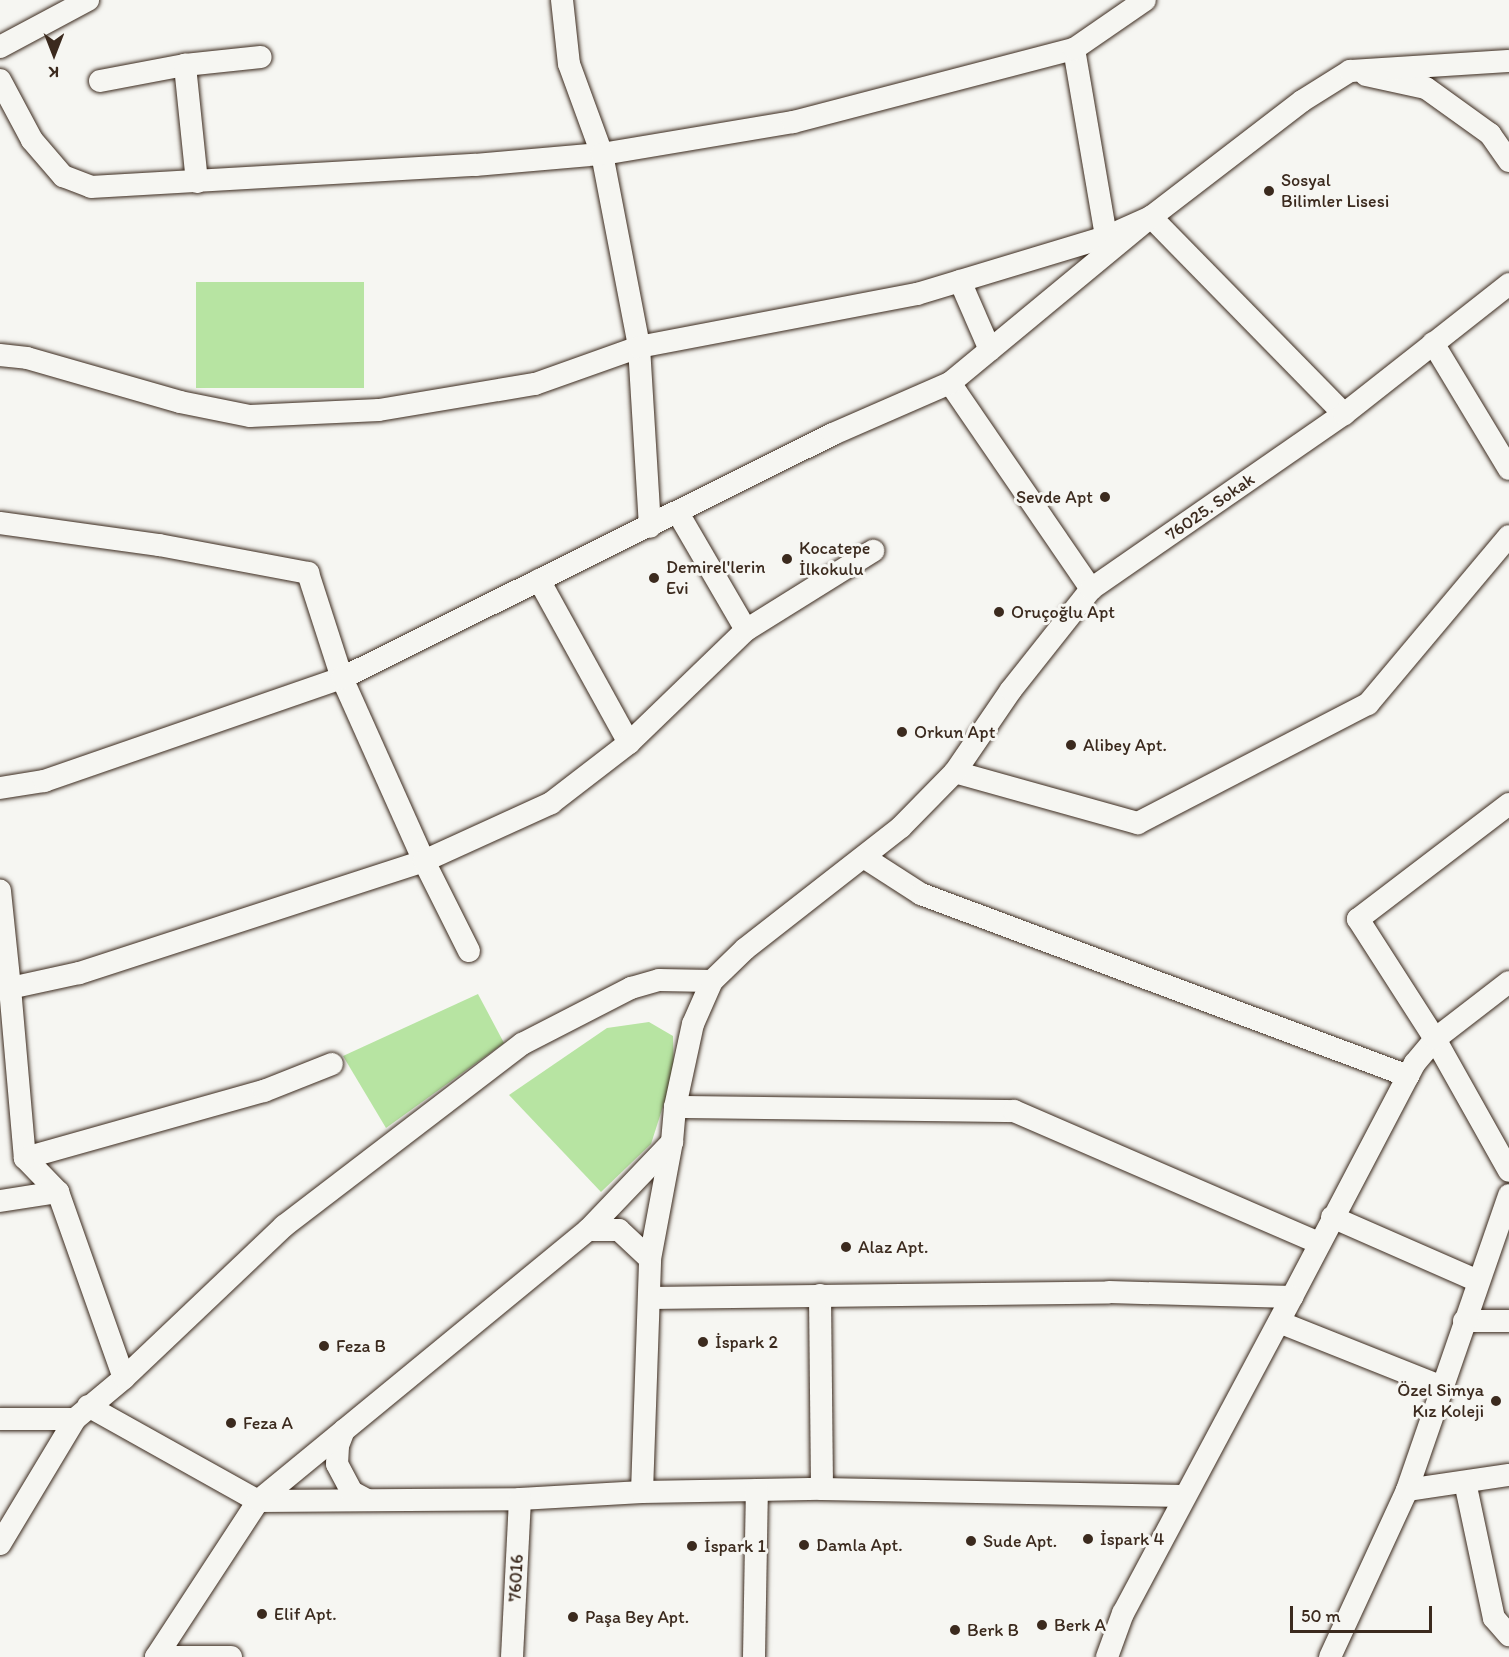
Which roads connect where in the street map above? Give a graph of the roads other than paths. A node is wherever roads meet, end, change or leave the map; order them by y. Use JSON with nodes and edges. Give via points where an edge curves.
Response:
{"nodes":[{"id":1,"x":88,"y":0,"type":"edge"},
{"id":2,"x":562,"y":0,"type":"edge"},
{"id":3,"x":1145,"y":0,"type":"edge"},
{"id":4,"x":0,"y":47,"type":"edge"},
{"id":5,"x":1074,"y":49,"type":"junction"},
{"id":6,"x":261,"y":57,"type":"dead end"},
{"id":7,"x":1509,"y":61,"type":"edge"},
{"id":8,"x":185,"y":64,"type":"junction"},
{"id":9,"x":1350,"y":71,"type":"junction"},
{"id":10,"x":0,"y":80,"type":"edge"},
{"id":11,"x":100,"y":81,"type":"dead end"},
{"id":12,"x":602,"y":154,"type":"junction"},
{"id":13,"x":1509,"y":161,"type":"edge"},
{"id":14,"x":197,"y":182,"type":"junction"},
{"id":15,"x":1151,"y":217,"type":"junction"},
{"id":16,"x":1106,"y":237,"type":"junction"},
{"id":17,"x":960,"y":281,"type":"junction"},
{"id":18,"x":1509,"y":284,"type":"edge"},
{"id":19,"x":1433,"y":343,"type":"junction"},
{"id":20,"x":639,"y":347,"type":"junction"},
{"id":21,"x":990,"y":350,"type":"junction"},
{"id":22,"x":0,"y":355,"type":"edge"},
{"id":23,"x":950,"y":383,"type":"junction"},
{"id":24,"x":1344,"y":414,"type":"junction"},
{"id":25,"x":1509,"y":469,"type":"edge"},
{"id":26,"x":678,"y":513,"type":"junction"},
{"id":27,"x":0,"y":523,"type":"edge"},
{"id":28,"x":650,"y":526,"type":"junction"},
{"id":29,"x":1509,"y":536,"type":"edge"},
{"id":30,"x":873,"y":551,"type":"dead end"},
{"id":31,"x":538,"y":580,"type":"junction"},
{"id":32,"x":1091,"y":589,"type":"junction"},
{"id":33,"x":746,"y":630,"type":"junction"},
{"id":34,"x":342,"y":678,"type":"junction"},
{"id":35,"x":629,"y":743,"type":"junction"},
{"id":36,"x":955,"y":772,"type":"junction"},
{"id":37,"x":0,"y":788,"type":"edge"},
{"id":38,"x":1509,"y":804,"type":"edge"},
{"id":39,"x":865,"y":858,"type":"junction"},
{"id":40,"x":424,"y":861,"type":"junction"},
{"id":41,"x":0,"y":891,"type":"edge"},
{"id":42,"x":469,"y":951,"type":"dead end"},
{"id":43,"x":712,"y":981,"type":"junction"},
{"id":44,"x":1509,"y":982,"type":"edge"},
{"id":45,"x":10,"y":988,"type":"junction"},
{"id":46,"x":1435,"y":1040,"type":"junction"},
{"id":47,"x":332,"y":1064,"type":"dead end"},
{"id":48,"x":1408,"y":1076,"type":"junction"},
{"id":49,"x":675,"y":1107,"type":"junction"},
{"id":50,"x":672,"y":1142,"type":"junction"},
{"id":51,"x":25,"y":1158,"type":"junction"},
{"id":52,"x":1509,"y":1171,"type":"edge"},
{"id":53,"x":58,"y":1192,"type":"junction"},
{"id":54,"x":1509,"y":1195,"type":"edge"},
{"id":55,"x":0,"y":1201,"type":"edge"},
{"id":56,"x":1332,"y":1217,"type":"junction"},
{"id":57,"x":588,"y":1230,"type":"junction"},
{"id":58,"x":1319,"y":1243,"type":"junction"},
{"id":59,"x":651,"y":1258,"type":"junction"},
{"id":60,"x":1478,"y":1281,"type":"junction"},
{"id":61,"x":820,"y":1295,"type":"junction"},
{"id":62,"x":1292,"y":1297,"type":"junction"},
{"id":63,"x":650,"y":1298,"type":"junction"},
{"id":64,"x":1464,"y":1320,"type":"junction"},
{"id":65,"x":1509,"y":1321,"type":"edge"},
{"id":66,"x":1279,"y":1322,"type":"junction"},
{"id":67,"x":124,"y":1378,"type":"junction"},
{"id":68,"x":1442,"y":1387,"type":"junction"},
{"id":69,"x":81,"y":1413,"type":"junction"},
{"id":70,"x":0,"y":1419,"type":"edge"},
{"id":71,"x":344,"y":1430,"type":"junction"},
{"id":72,"x":1509,"y":1475,"type":"edge"},
{"id":73,"x":1466,"y":1482,"type":"junction"},
{"id":74,"x":757,"y":1490,"type":"junction"},
{"id":75,"x":822,"y":1490,"type":"junction"},
{"id":76,"x":1407,"y":1490,"type":"junction"},
{"id":77,"x":642,"y":1492,"type":"junction"},
{"id":78,"x":1184,"y":1496,"type":"junction"},
{"id":79,"x":520,"y":1499,"type":"junction"},
{"id":80,"x":367,"y":1500,"type":"junction"},
{"id":81,"x":258,"y":1501,"type":"junction"},
{"id":82,"x":0,"y":1544,"type":"edge"},
{"id":83,"x":1509,"y":1635,"type":"edge"},
{"id":84,"x":156,"y":1657,"type":"edge"},
{"id":85,"x":231,"y":1657,"type":"edge"},
{"id":86,"x":512,"y":1657,"type":"edge"},
{"id":87,"x":754,"y":1657,"type":"edge"},
{"id":88,"x":1107,"y":1657,"type":"edge"},
{"id":89,"x":1330,"y":1657,"type":"edge"}],
"edges":[{"from":1,"to":4,"type":"street"},
{"from":2,"to":12,"type":"street","via":[[569,64]]},
{"from":3,"to":5,"type":"street"},
{"from":5,"to":12,"type":"street","via":[[794,122]]},
{"from":5,"to":16,"type":"street"},
{"from":6,"to":8,"type":"street"},
{"from":7,"to":9,"type":"street"},
{"from":8,"to":11,"type":"street"},
{"from":8,"to":14,"type":"street"},
{"from":9,"to":13,"type":"street","via":[[1426,88],[1490,134]]},
{"from":9,"to":15,"type":"street","via":[[1302,101]]},
{"from":10,"to":14,"type":"street","via":[[32,140],[63,176],[91,187]]},
{"from":12,"to":14,"type":"street"},
{"from":12,"to":20,"type":"street"},
{"from":15,"to":16,"type":"street"},
{"from":15,"to":21,"type":"street"},
{"from":15,"to":24,"type":"street"},
{"from":16,"to":17,"type":"street"},
{"from":17,"to":20,"type":"street","via":[[917,294]]},
{"from":17,"to":21,"type":"street"},
{"from":18,"to":19,"type":"street","name":"76025. Sokak"},
{"from":19,"to":24,"type":"street","name":"76025. Sokak"},
{"from":19,"to":25,"type":"street"},
{"from":20,"to":22,"type":"street","via":[[535,384],[447,401],[380,410],[249,416],[180,402],[27,358]]},
{"from":20,"to":28,"type":"street"},
{"from":21,"to":23,"type":"street"},
{"from":23,"to":26,"type":"street","via":[[832,434]]},
{"from":23,"to":32,"type":"street"},
{"from":24,"to":32,"type":"street","name":"76025. Sokak"},
{"from":26,"to":28,"type":"street"},
{"from":26,"to":33,"type":"street"},
{"from":27,"to":34,"type":"street","via":[[159,545],[308,573]]},
{"from":28,"to":31,"type":"street"},
{"from":29,"to":36,"type":"street","via":[[1368,704],[1138,823]]},
{"from":30,"to":33,"type":"street"},
{"from":31,"to":34,"type":"street"},
{"from":31,"to":35,"type":"street"},
{"from":32,"to":36,"type":"street","name":"76025. Sokak","via":[[1011,690]]},
{"from":33,"to":35,"type":"street"},
{"from":34,"to":37,"type":"street","via":[[44,781]]},
{"from":34,"to":40,"type":"street"},
{"from":35,"to":40,"type":"street","via":[[551,802]]},
{"from":36,"to":39,"type":"street","name":"76025. Sokak"},
{"from":38,"to":46,"type":"street","via":[[1358,919]]},
{"from":39,"to":43,"type":"street","name":"76025. Sokak","via":[[745,949]]},
{"from":39,"to":48,"type":"street","via":[[921,894]]},
{"from":40,"to":42,"type":"street"},
{"from":40,"to":45,"type":"street","via":[[79,973]]},
{"from":41,"to":45,"type":"street"},
{"from":43,"to":49,"type":"street","via":[[693,1024]]},
{"from":43,"to":67,"type":"street","via":[[659,980],[631,988],[522,1044],[284,1226]]},
{"from":44,"to":46,"type":"street"},
{"from":45,"to":51,"type":"street"},
{"from":46,"to":48,"type":"street"},
{"from":46,"to":52,"type":"street"},
{"from":47,"to":51,"type":"street","via":[[264,1091]]},
{"from":48,"to":56,"type":"street"},
{"from":49,"to":50,"type":"street"},
{"from":49,"to":58,"type":"street","via":[[1014,1111]]},
{"from":50,"to":57,"type":"street"},
{"from":50,"to":59,"type":"street"},
{"from":51,"to":53,"type":"street"},
{"from":53,"to":55,"type":"street"},
{"from":53,"to":67,"type":"street"},
{"from":54,"to":60,"type":"street"},
{"from":56,"to":58,"type":"street"},
{"from":56,"to":60,"type":"street"},
{"from":57,"to":59,"type":"street","via":[[619,1230]]},
{"from":57,"to":71,"type":"street"},
{"from":58,"to":62,"type":"street"},
{"from":59,"to":63,"type":"street"},
{"from":60,"to":64,"type":"street"},
{"from":61,"to":62,"type":"street","via":[[1109,1292]]},
{"from":61,"to":63,"type":"street"},
{"from":61,"to":75,"type":"street"},
{"from":62,"to":66,"type":"street"},
{"from":63,"to":77,"type":"street"},
{"from":64,"to":65,"type":"street"},
{"from":64,"to":68,"type":"street"},
{"from":66,"to":68,"type":"street"},
{"from":66,"to":78,"type":"street"},
{"from":67,"to":69,"type":"street"},
{"from":68,"to":76,"type":"street"},
{"from":69,"to":70,"type":"street"},
{"from":69,"to":81,"type":"street"},
{"from":69,"to":82,"type":"street"},
{"from":71,"to":80,"type":"street","via":[[337,1464],[352,1492]]},
{"from":71,"to":81,"type":"street"},
{"from":72,"to":73,"type":"street"},
{"from":73,"to":76,"type":"street"},
{"from":73,"to":83,"type":"street","via":[[1494,1618]]},
{"from":74,"to":75,"type":"street"},
{"from":74,"to":77,"type":"street"},
{"from":74,"to":87,"type":"street"},
{"from":75,"to":78,"type":"street"},
{"from":76,"to":89,"type":"street"},
{"from":77,"to":79,"type":"street"},
{"from":78,"to":88,"type":"street","via":[[1123,1613]]},
{"from":79,"to":80,"type":"street"},
{"from":79,"to":86,"type":"street","name":"76016"},
{"from":80,"to":81,"type":"street"},
{"from":81,"to":84,"type":"street"},
{"from":84,"to":85,"type":"street"}]}
